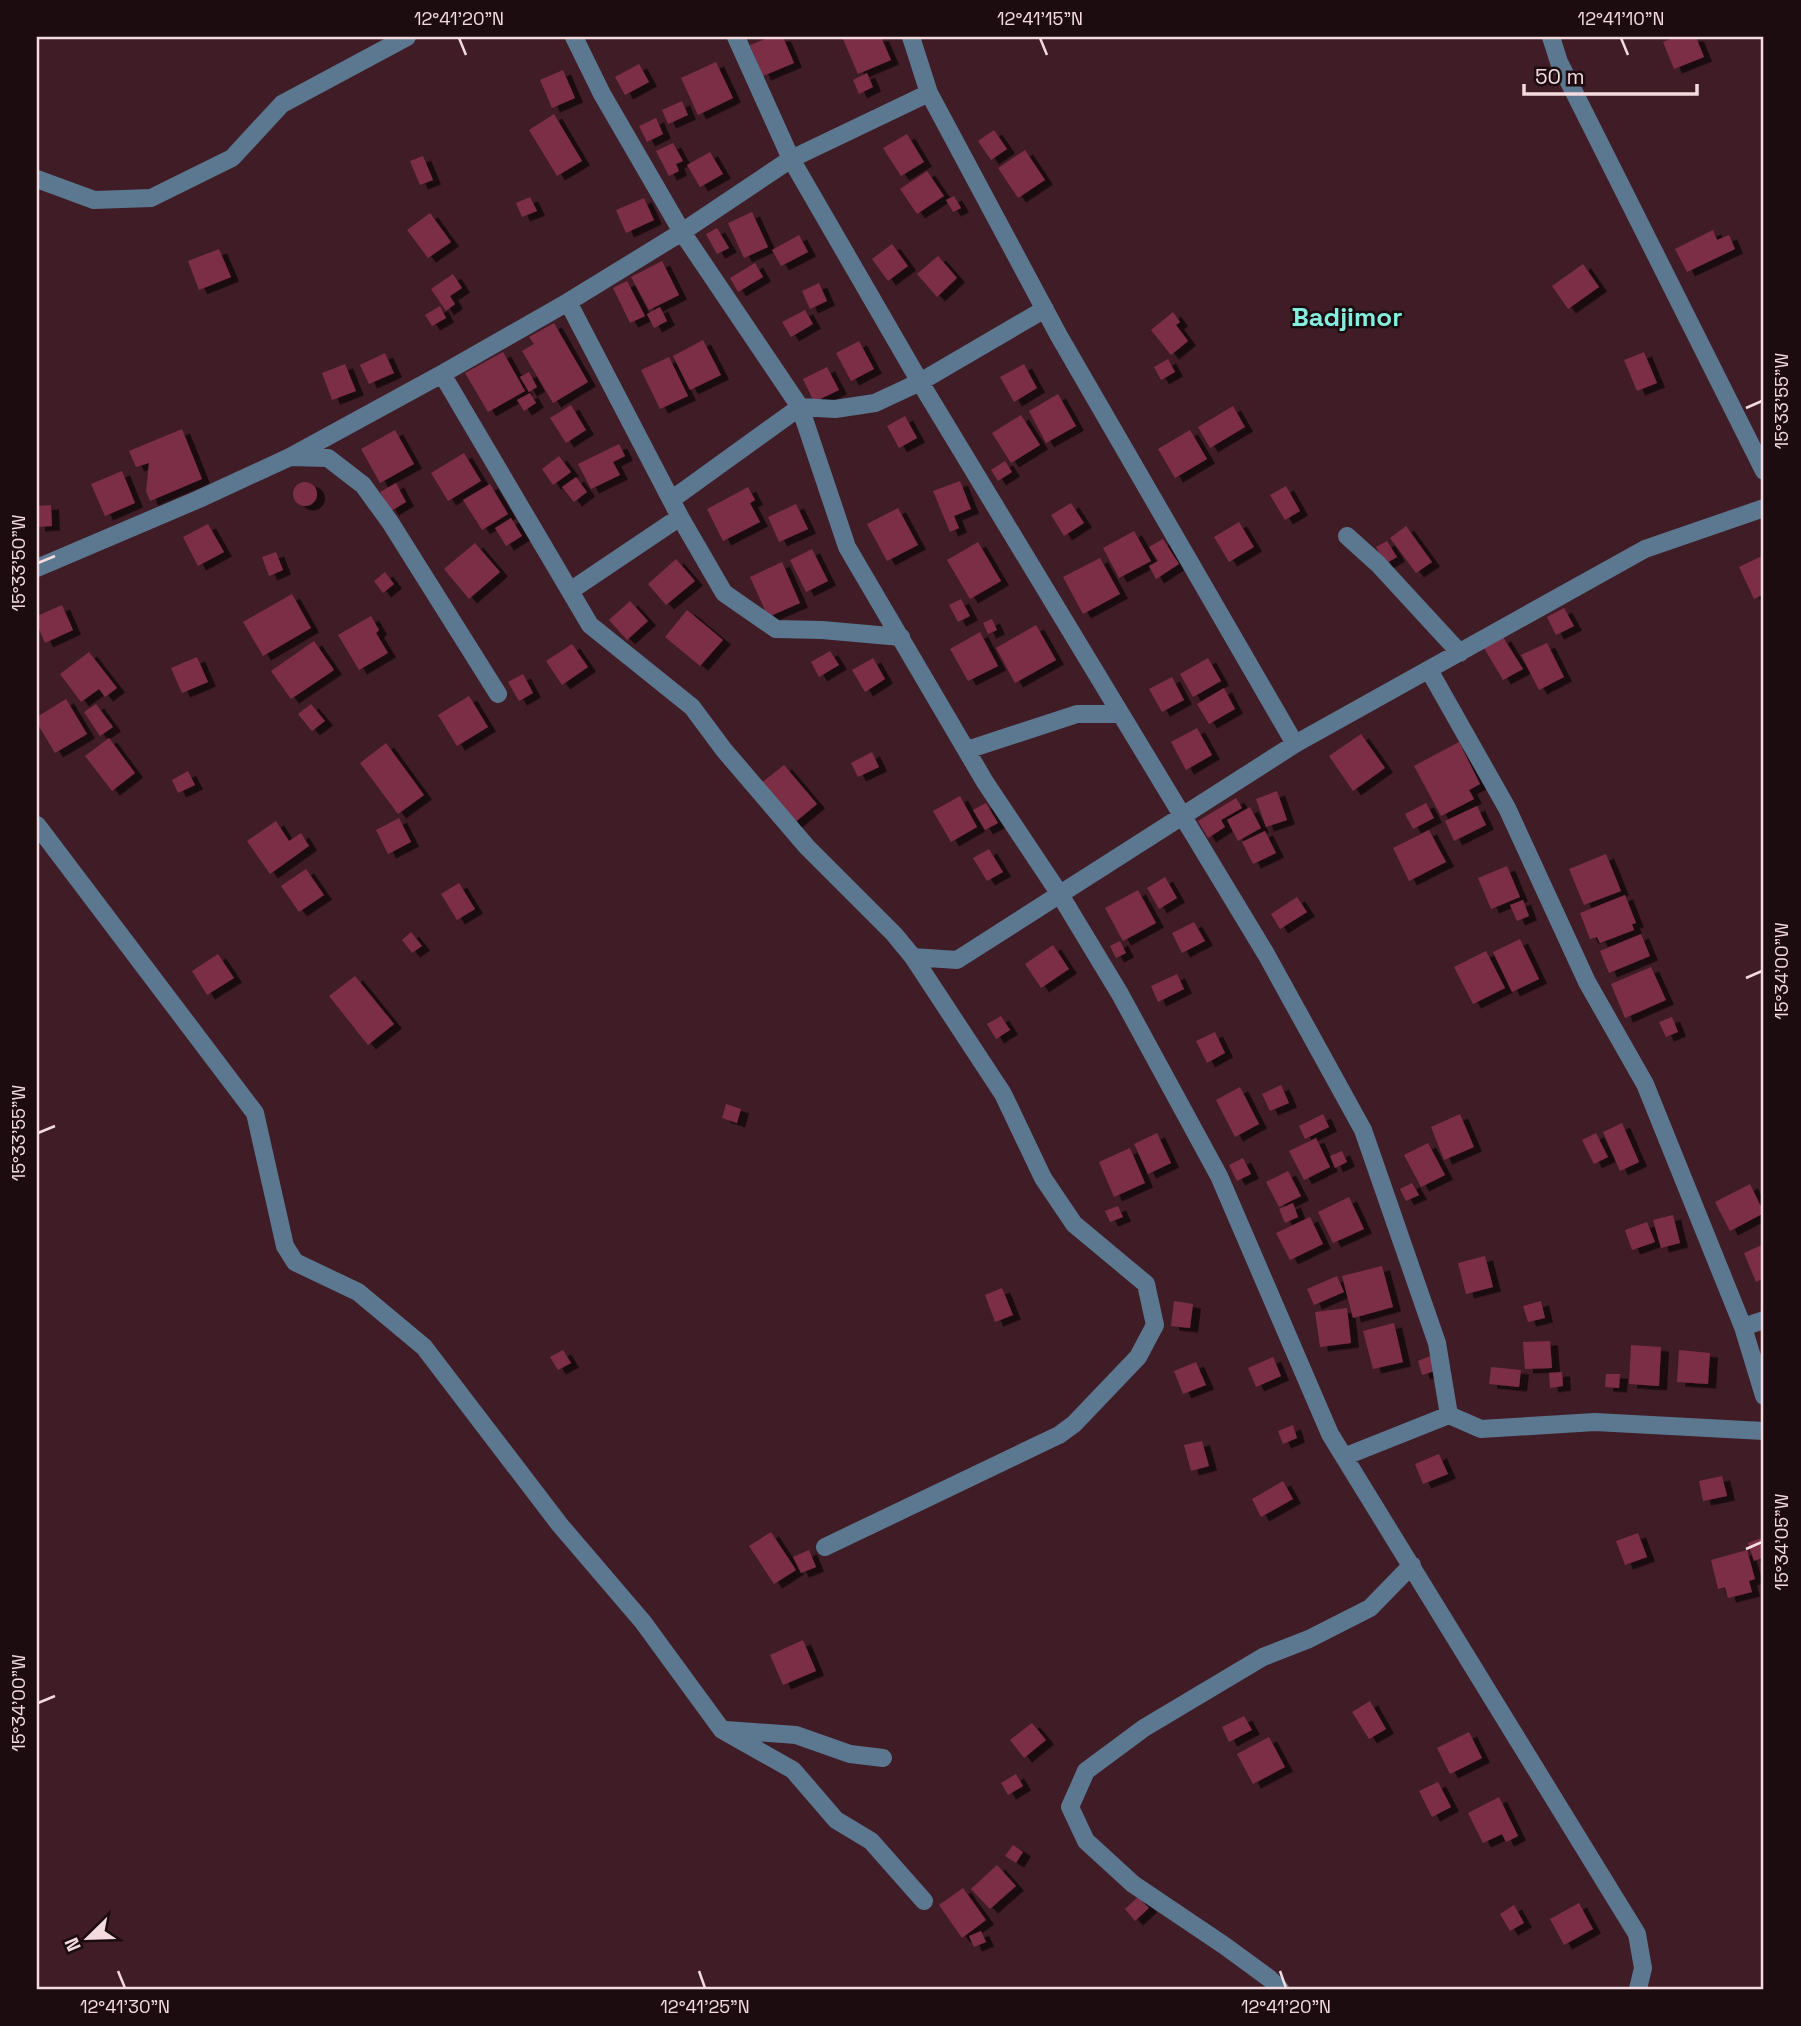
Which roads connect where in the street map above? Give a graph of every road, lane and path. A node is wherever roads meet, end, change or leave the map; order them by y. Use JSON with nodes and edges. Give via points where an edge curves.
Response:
{"nodes":[{"id":1,"x":407,"y":37,"type":"edge"},
{"id":2,"x":574,"y":37,"type":"edge"},
{"id":3,"x":736,"y":37,"type":"edge"},
{"id":4,"x":911,"y":37,"type":"edge"},
{"id":5,"x":1551,"y":37,"type":"edge"},
{"id":6,"x":929,"y":93,"type":"junction"},
{"id":7,"x":791,"y":159,"type":"junction"},
{"id":8,"x":37,"y":179,"type":"edge"},
{"id":9,"x":682,"y":232,"type":"junction"},
{"id":10,"x":568,"y":302,"type":"junction"},
{"id":11,"x":1045,"y":309,"type":"junction"},
{"id":12,"x":442,"y":374,"type":"junction"},
{"id":13,"x":920,"y":382,"type":"junction"},
{"id":14,"x":800,"y":407,"type":"junction"},
{"id":15,"x":290,"y":457,"type":"junction"},
{"id":16,"x":1764,"y":471,"type":"edge"},
{"id":17,"x":671,"y":500,"type":"junction"},
{"id":18,"x":1764,"y":508,"type":"edge"},
{"id":19,"x":680,"y":517,"type":"junction"},
{"id":20,"x":1347,"y":536,"type":"dead end"},
{"id":21,"x":37,"y":569,"type":"edge"},
{"id":22,"x":570,"y":591,"type":"junction"},
{"id":23,"x":901,"y":637,"type":"junction"},
{"id":24,"x":1460,"y":653,"type":"junction"},
{"id":25,"x":1429,"y":670,"type":"junction"},
{"id":26,"x":498,"y":694,"type":"dead end"},
{"id":27,"x":1121,"y":714,"type":"junction"},
{"id":28,"x":1295,"y":744,"type":"junction"},
{"id":29,"x":967,"y":750,"type":"junction"},
{"id":30,"x":1182,"y":816,"type":"junction"},
{"id":31,"x":37,"y":825,"type":"edge"},
{"id":32,"x":1059,"y":893,"type":"junction"},
{"id":33,"x":913,"y":957,"type":"junction"},
{"id":34,"x":1764,"y":1320,"type":"edge"},
{"id":35,"x":1743,"y":1327,"type":"junction"},
{"id":36,"x":1764,"y":1396,"type":"edge"},
{"id":37,"x":1449,"y":1415,"type":"junction"},
{"id":38,"x":1764,"y":1431,"type":"edge"},
{"id":39,"x":1346,"y":1456,"type":"junction"},
{"id":40,"x":825,"y":1547,"type":"dead end"},
{"id":41,"x":1412,"y":1565,"type":"junction"},
{"id":42,"x":722,"y":1730,"type":"junction"},
{"id":43,"x":883,"y":1758,"type":"dead end"},
{"id":44,"x":924,"y":1901,"type":"dead end"},
{"id":45,"x":1280,"y":1989,"type":"edge"},
{"id":46,"x":1638,"y":1989,"type":"edge"}],
"edges":[{"from":1,"to":8,"type":"street","via":[[282,104],[232,158],[151,198],[94,200]]},
{"from":2,"to":9,"type":"street"},
{"from":3,"to":7,"type":"street"},
{"from":4,"to":6,"type":"street"},
{"from":5,"to":16,"type":"street","via":[[1559,62]]},
{"from":6,"to":7,"type":"street"},
{"from":6,"to":11,"type":"street"},
{"from":7,"to":9,"type":"street"},
{"from":7,"to":13,"type":"street"},
{"from":9,"to":10,"type":"street"},
{"from":9,"to":14,"type":"street"},
{"from":10,"to":12,"type":"street"},
{"from":10,"to":17,"type":"street"},
{"from":11,"to":13,"type":"street"},
{"from":11,"to":28,"type":"street"},
{"from":12,"to":15,"type":"street"},
{"from":12,"to":22,"type":"street"},
{"from":13,"to":14,"type":"street","via":[[876,403],[835,409]]},
{"from":13,"to":27,"type":"street"},
{"from":14,"to":17,"type":"street"},
{"from":14,"to":23,"type":"street","via":[[847,547]]},
{"from":15,"to":21,"type":"street"},
{"from":15,"to":26,"type":"street","via":[[328,458],[363,485]]},
{"from":17,"to":19,"type":"street"},
{"from":18,"to":24,"type":"street","via":[[1645,549]]},
{"from":19,"to":22,"type":"street"},
{"from":19,"to":23,"type":"street","via":[[724,593],[776,629]]},
{"from":20,"to":24,"type":"street"},
{"from":22,"to":33,"type":"street","via":[[590,625],[692,707],[807,847]]},
{"from":23,"to":29,"type":"street"},
{"from":24,"to":25,"type":"street"},
{"from":25,"to":28,"type":"street"},
{"from":25,"to":35,"type":"street","via":[[1507,808],[1587,982],[1644,1084]]},
{"from":27,"to":29,"type":"street","via":[[1077,714]]},
{"from":27,"to":30,"type":"street"},
{"from":28,"to":30,"type":"street"},
{"from":29,"to":32,"type":"street"},
{"from":30,"to":32,"type":"street"},
{"from":30,"to":37,"type":"street","via":[[1266,954],[1363,1130],[1437,1343]]},
{"from":31,"to":42,"type":"street","via":[[255,1113],[285,1246],[295,1262],[358,1292],[424,1347],[560,1525],[643,1622]]},
{"from":32,"to":33,"type":"street","via":[[957,960]]},
{"from":32,"to":39,"type":"street","via":[[1219,1176],[1330,1434]]},
{"from":33,"to":40,"type":"street","via":[[1003,1094],[1042,1178],[1074,1224],[1146,1284],[1154,1325],[1138,1357],[1059,1435]]},
{"from":34,"to":35,"type":"street"},
{"from":35,"to":36,"type":"street"},
{"from":37,"to":38,"type":"street","via":[[1481,1429],[1595,1422]]},
{"from":37,"to":39,"type":"street"},
{"from":39,"to":41,"type":"street"},
{"from":41,"to":45,"type":"street","via":[[1370,1608],[1264,1657],[1144,1728],[1086,1771],[1070,1807],[1086,1842],[1133,1884]]},
{"from":41,"to":46,"type":"street","via":[[1637,1934],[1643,1968]]},
{"from":42,"to":43,"type":"street","via":[[796,1735],[850,1754]]},
{"from":42,"to":44,"type":"street","via":[[793,1770],[836,1820],[871,1841]]}]}
